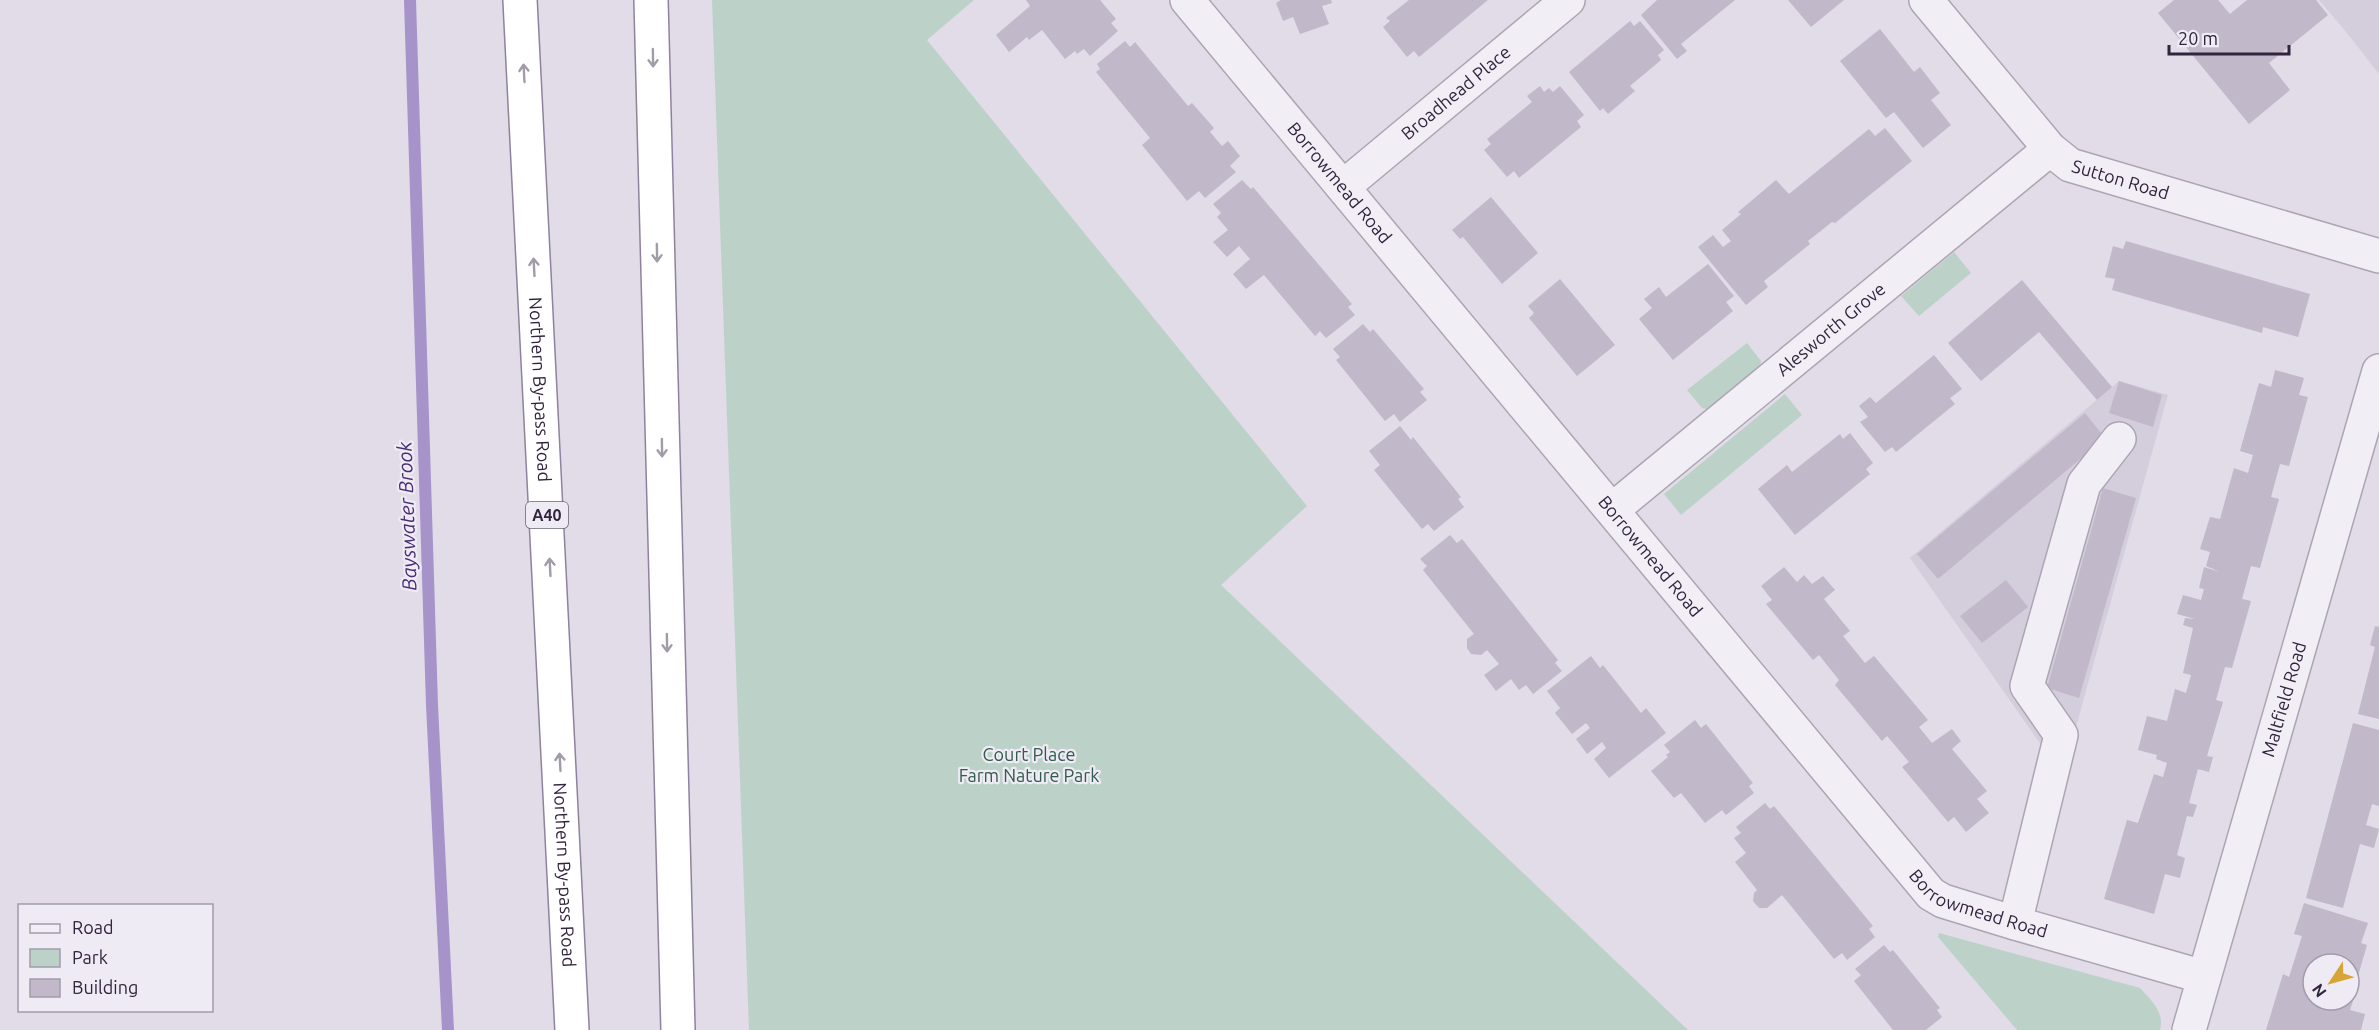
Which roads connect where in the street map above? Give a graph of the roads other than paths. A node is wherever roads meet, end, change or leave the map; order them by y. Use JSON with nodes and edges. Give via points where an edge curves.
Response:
{"nodes":[{"id":1,"x":520,"y":0,"type":"edge"},
{"id":2,"x":651,"y":0,"type":"edge"},
{"id":3,"x":1187,"y":0,"type":"edge"},
{"id":4,"x":1568,"y":0,"type":"edge"},
{"id":5,"x":1926,"y":0,"type":"edge"},
{"id":6,"x":2050,"y":149,"type":"junction"},
{"id":7,"x":1343,"y":187,"type":"junction"},
{"id":8,"x":2379,"y":256,"type":"edge"},
{"id":9,"x":2379,"y":371,"type":"edge"},
{"id":10,"x":2119,"y":440,"type":"dead end"},
{"id":11,"x":1612,"y":510,"type":"junction"},
{"id":12,"x":2015,"y":923,"type":"junction"},
{"id":13,"x":2204,"y":977,"type":"junction"},
{"id":14,"x":572,"y":1030,"type":"edge"},
{"id":15,"x":678,"y":1030,"type":"edge"},
{"id":16,"x":2190,"y":1030,"type":"edge"}],
"edges":[{"from":14,"to":1,"type":"highway","name":"Northern By-pass Road","number":"A40","one_way":true},
{"from":2,"to":15,"type":"highway","one_way":true},
{"from":3,"to":7,"type":"street","name":"Borrowmead Road"},
{"from":4,"to":7,"type":"street","name":"Broadhead Place"},
{"from":5,"to":6,"type":"street","name":"Sutton Road"},
{"from":6,"to":8,"type":"street","name":"Sutton Road","via":[[2070,165],[2097,175]]},
{"from":6,"to":11,"type":"street","name":"Alesworth Grove"},
{"from":7,"to":11,"type":"street","name":"Borrowmead Road"},
{"from":9,"to":13,"type":"street","name":"Maltfield Road"},
{"from":10,"to":12,"type":"street","via":[[2084,484],[2027,687],[2061,735]]},
{"from":11,"to":12,"type":"street","name":"Borrowmead Road","via":[[1931,894]]},
{"from":12,"to":13,"type":"street","name":"Borrowmead Road"},
{"from":13,"to":16,"type":"street","name":"Maltfield Road"}]}
